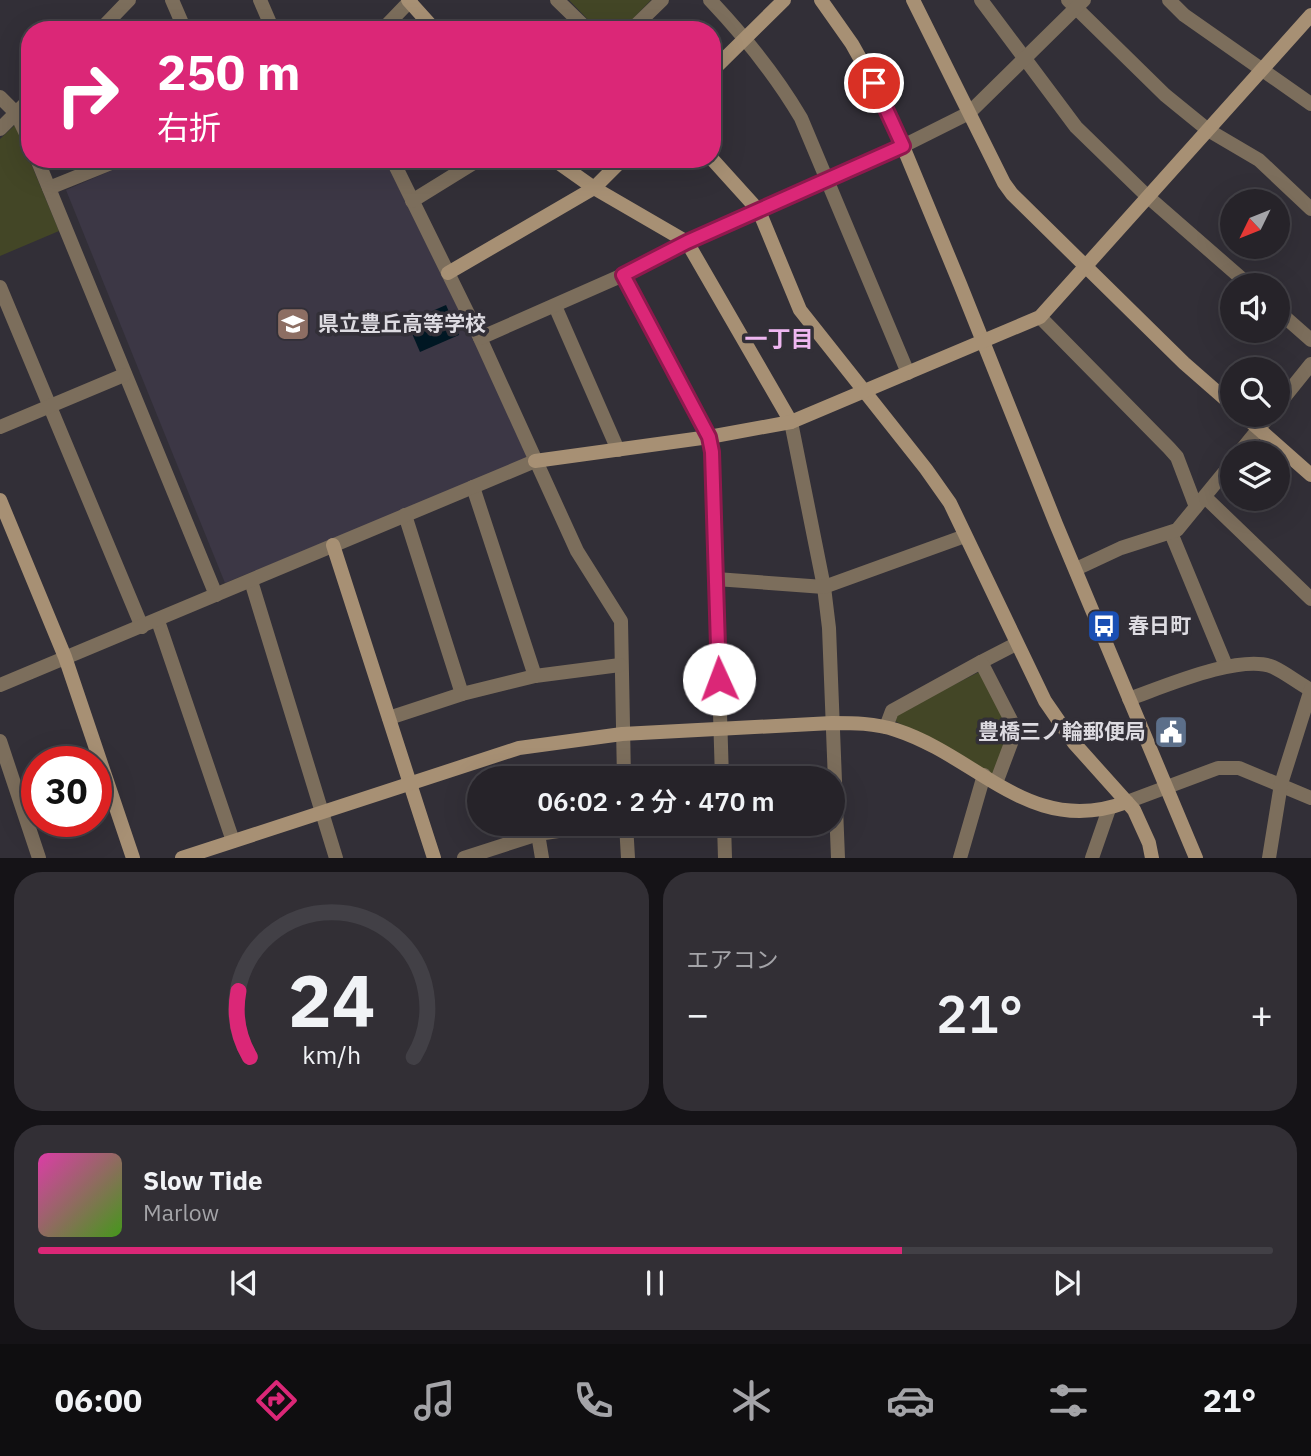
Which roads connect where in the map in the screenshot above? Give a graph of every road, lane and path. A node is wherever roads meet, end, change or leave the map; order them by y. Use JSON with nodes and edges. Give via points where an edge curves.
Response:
{"nodes":[{"id":1,"x":130,"y":0,"type":"edge"},
{"id":2,"x":172,"y":0,"type":"edge"},
{"id":3,"x":557,"y":0,"type":"edge"},
{"id":4,"x":662,"y":0,"type":"edge"},
{"id":5,"x":710,"y":0,"type":"edge"},
{"id":6,"x":784,"y":0,"type":"edge"},
{"id":7,"x":821,"y":0,"type":"edge"},
{"id":8,"x":913,"y":0,"type":"edge"},
{"id":9,"x":981,"y":0,"type":"edge"},
{"id":10,"x":1169,"y":0,"type":"edge"},
{"id":11,"x":410,"y":1,"type":"edge"},
{"id":12,"x":266,"y":3,"type":"edge"},
{"id":13,"x":1076,"y":3,"type":"edge"},
{"id":14,"x":1311,"y":16,"type":"edge"},
{"id":15,"x":109,"y":21,"type":"edge"},
{"id":16,"x":181,"y":21,"type":"edge"},
{"id":17,"x":271,"y":21,"type":"edge"},
{"id":18,"x":391,"y":21,"type":"edge"},
{"id":19,"x":427,"y":21,"type":"edge"},
{"id":20,"x":579,"y":21,"type":"edge"},
{"id":21,"x":640,"y":21,"type":"edge"},
{"id":22,"x":746,"y":38,"type":"junction"},
{"id":23,"x":1025,"y":60,"type":"junction"},
{"id":24,"x":721,"y":62,"type":"edge"},
{"id":25,"x":1263,"y":70,"type":"junction"},
{"id":26,"x":0,"y":97,"type":"edge"},
{"id":27,"x":1311,"y":104,"type":"edge"},
{"id":28,"x":21,"y":108,"type":"edge"},
{"id":29,"x":16,"y":113,"type":"junction"},
{"id":30,"x":969,"y":113,"type":"junction"},
{"id":31,"x":21,"y":123,"type":"edge"},
{"id":32,"x":0,"y":129,"type":"edge"},
{"id":33,"x":1208,"y":130,"type":"junction"},
{"id":34,"x":903,"y":146,"type":"junction"},
{"id":35,"x":41,"y":168,"type":"edge"},
{"id":36,"x":99,"y":168,"type":"edge"},
{"id":37,"x":396,"y":168,"type":"edge"},
{"id":38,"x":465,"y":168,"type":"edge"},
{"id":39,"x":566,"y":168,"type":"edge"},
{"id":40,"x":614,"y":168,"type":"edge"},
{"id":41,"x":720,"y":168,"type":"edge"},
{"id":42,"x":826,"y":180,"type":"junction"},
{"id":43,"x":49,"y":188,"type":"junction"},
{"id":44,"x":594,"y":188,"type":"junction"},
{"id":45,"x":1147,"y":196,"type":"junction"},
{"id":46,"x":412,"y":201,"type":"junction"},
{"id":47,"x":1308,"y":201,"type":"edge"},
{"id":48,"x":760,"y":211,"type":"junction"},
{"id":49,"x":687,"y":242,"type":"junction"},
{"id":50,"x":1085,"y":267,"type":"junction"},
{"id":51,"x":1235,"y":273,"type":"edge"},
{"id":52,"x":448,"y":274,"type":"junction"},
{"id":53,"x":623,"y":275,"type":"junction"},
{"id":54,"x":0,"y":287,"type":"edge"},
{"id":55,"x":555,"y":306,"type":"junction"},
{"id":56,"x":1040,"y":317,"type":"junction"},
{"id":57,"x":1290,"y":322,"type":"edge"},
{"id":58,"x":480,"y":338,"type":"junction"},
{"id":59,"x":983,"y":340,"type":"junction"},
{"id":60,"x":1311,"y":340,"type":"edge"},
{"id":61,"x":1311,"y":363,"type":"edge"},
{"id":62,"x":908,"y":373,"type":"junction"},
{"id":63,"x":124,"y":375,"type":"junction"},
{"id":64,"x":1290,"y":390,"type":"edge"},
{"id":65,"x":866,"y":391,"type":"junction"},
{"id":66,"x":1220,"y":394,"type":"edge"},
{"id":67,"x":50,"y":407,"type":"junction"},
{"id":68,"x":792,"y":422,"type":"junction"},
{"id":69,"x":0,"y":427,"type":"edge"},
{"id":70,"x":1257,"y":427,"type":"edge"},
{"id":71,"x":1259,"y":429,"type":"junction"},
{"id":72,"x":709,"y":437,"type":"junction"},
{"id":73,"x":1249,"y":441,"type":"edge"},
{"id":74,"x":618,"y":450,"type":"junction"},
{"id":75,"x":535,"y":461,"type":"junction"},
{"id":76,"x":1311,"y":475,"type":"edge"},
{"id":77,"x":1220,"y":478,"type":"edge"},
{"id":78,"x":473,"y":487,"type":"junction"},
{"id":79,"x":0,"y":500,"type":"edge"},
{"id":80,"x":1201,"y":502,"type":"junction"},
{"id":81,"x":405,"y":515,"type":"junction"},
{"id":82,"x":1171,"y":533,"type":"junction"},
{"id":83,"x":965,"y":536,"type":"junction"},
{"id":84,"x":333,"y":545,"type":"junction"},
{"id":85,"x":1076,"y":569,"type":"junction"},
{"id":86,"x":716,"y":579,"type":"junction"},
{"id":87,"x":251,"y":581,"type":"junction"},
{"id":88,"x":824,"y":587,"type":"junction"},
{"id":89,"x":216,"y":595,"type":"junction"},
{"id":90,"x":1311,"y":599,"type":"edge"},
{"id":91,"x":158,"y":621,"type":"junction"},
{"id":92,"x":142,"y":627,"type":"junction"},
{"id":93,"x":1016,"y":644,"type":"junction"},
{"id":94,"x":65,"y":657,"type":"junction"},
{"id":95,"x":981,"y":662,"type":"junction"},
{"id":96,"x":620,"y":665,"type":"junction"},
{"id":97,"x":1226,"y":666,"type":"junction"},
{"id":98,"x":535,"y":677,"type":"junction"},
{"id":99,"x":0,"y":685,"type":"edge"},
{"id":100,"x":1311,"y":690,"type":"edge"},
{"id":101,"x":462,"y":694,"type":"junction"},
{"id":102,"x":1129,"y":699,"type":"junction"},
{"id":103,"x":389,"y":718,"type":"junction"},
{"id":104,"x":832,"y":723,"type":"junction"},
{"id":105,"x":886,"y":727,"type":"junction"},
{"id":106,"x":721,"y":728,"type":"junction"},
{"id":107,"x":622,"y":734,"type":"junction"},
{"id":108,"x":0,"y":741,"type":"edge"},
{"id":109,"x":623,"y":766,"type":"edge"},
{"id":110,"x":722,"y":766,"type":"edge"},
{"id":111,"x":990,"y":779,"type":"junction"},
{"id":112,"x":411,"y":784,"type":"junction"},
{"id":113,"x":1281,"y":784,"type":"junction"},
{"id":114,"x":1167,"y":787,"type":"junction"},
{"id":115,"x":1311,"y":797,"type":"edge"},
{"id":116,"x":1127,"y":802,"type":"junction"},
{"id":117,"x":1109,"y":809,"type":"junction"},
{"id":118,"x":323,"y":813,"type":"junction"},
{"id":119,"x":532,"y":836,"type":"edge"},
{"id":120,"x":538,"y":836,"type":"edge"},
{"id":121,"x":627,"y":836,"type":"edge"},
{"id":122,"x":724,"y":836,"type":"edge"},
{"id":123,"x":233,"y":841,"type":"junction"},
{"id":124,"x":39,"y":858,"type":"edge"},
{"id":125,"x":133,"y":858,"type":"edge"},
{"id":126,"x":182,"y":858,"type":"edge"},
{"id":127,"x":336,"y":858,"type":"edge"},
{"id":128,"x":434,"y":858,"type":"edge"},
{"id":129,"x":464,"y":858,"type":"edge"},
{"id":130,"x":542,"y":858,"type":"edge"},
{"id":131,"x":628,"y":858,"type":"edge"},
{"id":132,"x":724,"y":858,"type":"edge"},
{"id":133,"x":838,"y":858,"type":"edge"},
{"id":134,"x":960,"y":858,"type":"edge"},
{"id":135,"x":1092,"y":858,"type":"edge"},
{"id":136,"x":1152,"y":858,"type":"edge"},
{"id":137,"x":1196,"y":858,"type":"edge"},
{"id":138,"x":1269,"y":858,"type":"edge"}],
"edges":[{"from":1,"to":15,"type":"street"},
{"from":2,"to":16,"type":"street"},
{"from":3,"to":20,"type":"street"},
{"from":4,"to":21,"type":"street"},
{"from":5,"to":22,"type":"street"},
{"from":6,"to":22,"type":"street"},
{"from":7,"to":34,"type":"street","via":[[852,44]]},
{"from":8,"to":30,"type":"street"},
{"from":9,"to":23,"type":"street"},
{"from":10,"to":25,"type":"street"},
{"from":11,"to":18,"type":"street"},
{"from":11,"to":19,"type":"street"},
{"from":12,"to":17,"type":"street"},
{"from":13,"to":23,"type":"street"},
{"from":13,"to":33,"type":"street","via":[[1165,96]]},
{"from":14,"to":25,"type":"street"},
{"from":22,"to":24,"type":"street"},
{"from":22,"to":42,"type":"street","via":[[802,118]]},
{"from":23,"to":30,"type":"street"},
{"from":23,"to":45,"type":"street","via":[[1076,127]]},
{"from":25,"to":27,"type":"street"},
{"from":25,"to":33,"type":"street"},
{"from":26,"to":29,"type":"street"},
{"from":28,"to":29,"type":"street"},
{"from":29,"to":31,"type":"street"},
{"from":29,"to":32,"type":"street"},
{"from":30,"to":34,"type":"street"},
{"from":30,"to":50,"type":"street","via":[[1012,194]]},
{"from":33,"to":45,"type":"street"},
{"from":33,"to":47,"type":"street","via":[[1259,160]]},
{"from":34,"to":42,"type":"street"},
{"from":34,"to":59,"type":"street"},
{"from":35,"to":43,"type":"street"},
{"from":36,"to":43,"type":"street"},
{"from":37,"to":46,"type":"street"},
{"from":38,"to":46,"type":"street"},
{"from":39,"to":44,"type":"street"},
{"from":40,"to":44,"type":"street"},
{"from":41,"to":48,"type":"street"},
{"from":42,"to":48,"type":"street"},
{"from":42,"to":62,"type":"street"},
{"from":43,"to":63,"type":"street"},
{"from":44,"to":49,"type":"street"},
{"from":44,"to":52,"type":"street"},
{"from":45,"to":50,"type":"street"},
{"from":45,"to":51,"type":"street"},
{"from":46,"to":52,"type":"street"},
{"from":48,"to":49,"type":"street"},
{"from":48,"to":65,"type":"street","via":[[800,310]]},
{"from":49,"to":53,"type":"street"},
{"from":49,"to":68,"type":"street"},
{"from":50,"to":56,"type":"street"},
{"from":50,"to":66,"type":"street"},
{"from":52,"to":58,"type":"street"},
{"from":53,"to":55,"type":"street"},
{"from":53,"to":72,"type":"street"},
{"from":54,"to":67,"type":"street"},
{"from":55,"to":58,"type":"street"},
{"from":55,"to":74,"type":"street"},
{"from":56,"to":59,"type":"street"},
{"from":56,"to":80,"type":"street","via":[[1177,457]]},
{"from":57,"to":60,"type":"street"},
{"from":58,"to":75,"type":"street"},
{"from":59,"to":62,"type":"street"},
{"from":59,"to":85,"type":"street"},
{"from":61,"to":64,"type":"street"},
{"from":62,"to":65,"type":"street"},
{"from":63,"to":67,"type":"street"},
{"from":63,"to":89,"type":"street"},
{"from":65,"to":68,"type":"street"},
{"from":65,"to":83,"type":"street","via":[[939,486]]},
{"from":67,"to":69,"type":"street"},
{"from":67,"to":92,"type":"street"},
{"from":68,"to":72,"type":"street"},
{"from":68,"to":88,"type":"street"},
{"from":70,"to":71,"type":"street"},
{"from":71,"to":73,"type":"street"},
{"from":71,"to":76,"type":"street"},
{"from":72,"to":74,"type":"street"},
{"from":72,"to":86,"type":"street"},
{"from":74,"to":75,"type":"street"},
{"from":75,"to":78,"type":"street"},
{"from":75,"to":96,"type":"street","via":[[578,551],[621,621]]},
{"from":77,"to":80,"type":"street"},
{"from":78,"to":81,"type":"street"},
{"from":78,"to":98,"type":"street"},
{"from":79,"to":94,"type":"street"},
{"from":80,"to":82,"type":"street"},
{"from":80,"to":90,"type":"street"},
{"from":81,"to":84,"type":"street"},
{"from":81,"to":101,"type":"street"},
{"from":82,"to":85,"type":"street","via":[[1121,548]]},
{"from":82,"to":97,"type":"street"},
{"from":83,"to":88,"type":"street"},
{"from":83,"to":93,"type":"street"},
{"from":84,"to":87,"type":"street"},
{"from":84,"to":103,"type":"street"},
{"from":85,"to":102,"type":"street"},
{"from":86,"to":88,"type":"street"},
{"from":86,"to":106,"type":"street"},
{"from":87,"to":89,"type":"street"},
{"from":87,"to":118,"type":"street"},
{"from":88,"to":104,"type":"street"},
{"from":89,"to":91,"type":"street"},
{"from":91,"to":92,"type":"street"},
{"from":91,"to":123,"type":"street"},
{"from":92,"to":94,"type":"street"},
{"from":93,"to":95,"type":"street"},
{"from":93,"to":116,"type":"street","via":[[1055,716]]},
{"from":94,"to":99,"type":"street"},
{"from":94,"to":125,"type":"street"},
{"from":95,"to":105,"type":"street","via":[[892,711]]},
{"from":95,"to":111,"type":"street","via":[[1016,730]]},
{"from":96,"to":98,"type":"street"},
{"from":96,"to":107,"type":"street"},
{"from":97,"to":100,"type":"street","via":[[1272,667]]},
{"from":97,"to":102,"type":"street"},
{"from":98,"to":101,"type":"street"},
{"from":100,"to":113,"type":"street"},
{"from":101,"to":103,"type":"street"},
{"from":102,"to":114,"type":"street"},
{"from":103,"to":112,"type":"street"},
{"from":104,"to":105,"type":"street"},
{"from":104,"to":106,"type":"street"},
{"from":104,"to":133,"type":"street"},
{"from":105,"to":111,"type":"street","via":[[923,741]]},
{"from":106,"to":107,"type":"street"},
{"from":106,"to":110,"type":"street"},
{"from":107,"to":109,"type":"street"},
{"from":107,"to":112,"type":"street","via":[[519,748]]},
{"from":108,"to":124,"type":"street"},
{"from":111,"to":117,"type":"street","via":[[1052,809]]},
{"from":111,"to":134,"type":"street"},
{"from":112,"to":118,"type":"street"},
{"from":112,"to":128,"type":"street"},
{"from":113,"to":114,"type":"street","via":[[1226,767]]},
{"from":113,"to":115,"type":"street"},
{"from":113,"to":138,"type":"street"},
{"from":114,"to":116,"type":"street"},
{"from":114,"to":137,"type":"street"},
{"from":116,"to":117,"type":"street"},
{"from":116,"to":136,"type":"street","via":[[1140,820]]},
{"from":117,"to":135,"type":"street"},
{"from":118,"to":123,"type":"street"},
{"from":118,"to":127,"type":"street"},
{"from":119,"to":129,"type":"street"},
{"from":120,"to":130,"type":"street"},
{"from":121,"to":131,"type":"street"},
{"from":122,"to":132,"type":"street"},
{"from":123,"to":126,"type":"street"}]}
